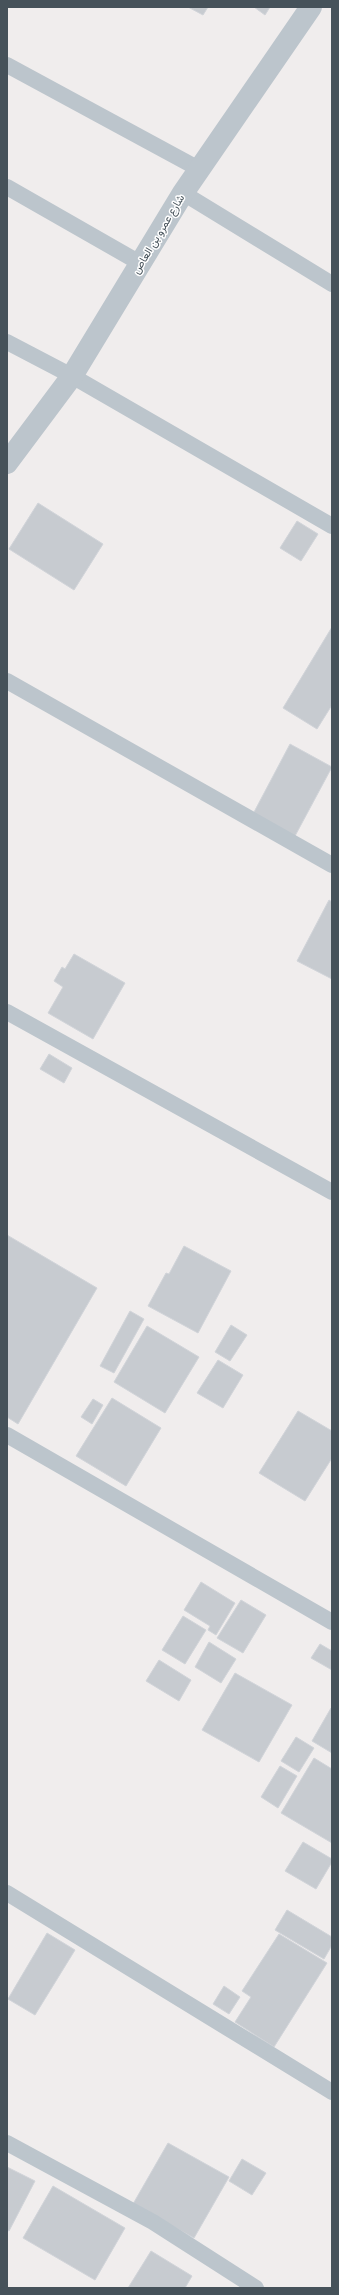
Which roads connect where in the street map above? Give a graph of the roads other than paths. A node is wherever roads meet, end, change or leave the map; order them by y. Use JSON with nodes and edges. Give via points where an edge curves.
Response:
{"nodes":[{"id":1,"x":311,"y":7,"type":"edge"},
{"id":2,"x":7,"y":65,"type":"edge"},
{"id":3,"x":199,"y":169,"type":"junction"},
{"id":4,"x":7,"y":187,"type":"edge"},
{"id":5,"x":182,"y":193,"type":"junction"},
{"id":6,"x":140,"y":263,"type":"junction"},
{"id":7,"x":332,"y":284,"type":"edge"},
{"id":8,"x":7,"y":342,"type":"edge"},
{"id":9,"x":72,"y":376,"type":"junction"},
{"id":10,"x":7,"y":463,"type":"edge"},
{"id":11,"x":332,"y":526,"type":"edge"},
{"id":12,"x":7,"y":681,"type":"edge"},
{"id":13,"x":332,"y":865,"type":"edge"},
{"id":14,"x":7,"y":1012,"type":"edge"},
{"id":15,"x":332,"y":1192,"type":"edge"},
{"id":16,"x":7,"y":1435,"type":"edge"},
{"id":17,"x":332,"y":1622,"type":"edge"},
{"id":18,"x":7,"y":1893,"type":"edge"},
{"id":19,"x":332,"y":2092,"type":"edge"},
{"id":20,"x":7,"y":2143,"type":"edge"},
{"id":21,"x":256,"y":2288,"type":"edge"}],
"edges":[{"from":1,"to":3,"type":"street","name":"شارع عمرو بن العاص"},
{"from":2,"to":3,"type":"lane"},
{"from":3,"to":5,"type":"street","name":"شارع عمرو بن العاص"},
{"from":4,"to":6,"type":"lane"},
{"from":5,"to":6,"type":"street","name":"شارع عمرو بن العاص"},
{"from":5,"to":7,"type":"lane"},
{"from":6,"to":9,"type":"street","name":"شارع عمرو بن العاص"},
{"from":8,"to":9,"type":"lane"},
{"from":9,"to":10,"type":"street","name":"شارع عمرو بن العاص"},
{"from":9,"to":11,"type":"lane"},
{"from":12,"to":13,"type":"lane"},
{"from":14,"to":15,"type":"lane"},
{"from":16,"to":17,"type":"lane"},
{"from":18,"to":19,"type":"lane"},
{"from":20,"to":21,"type":"lane","via":[[153,2222]]}]}
